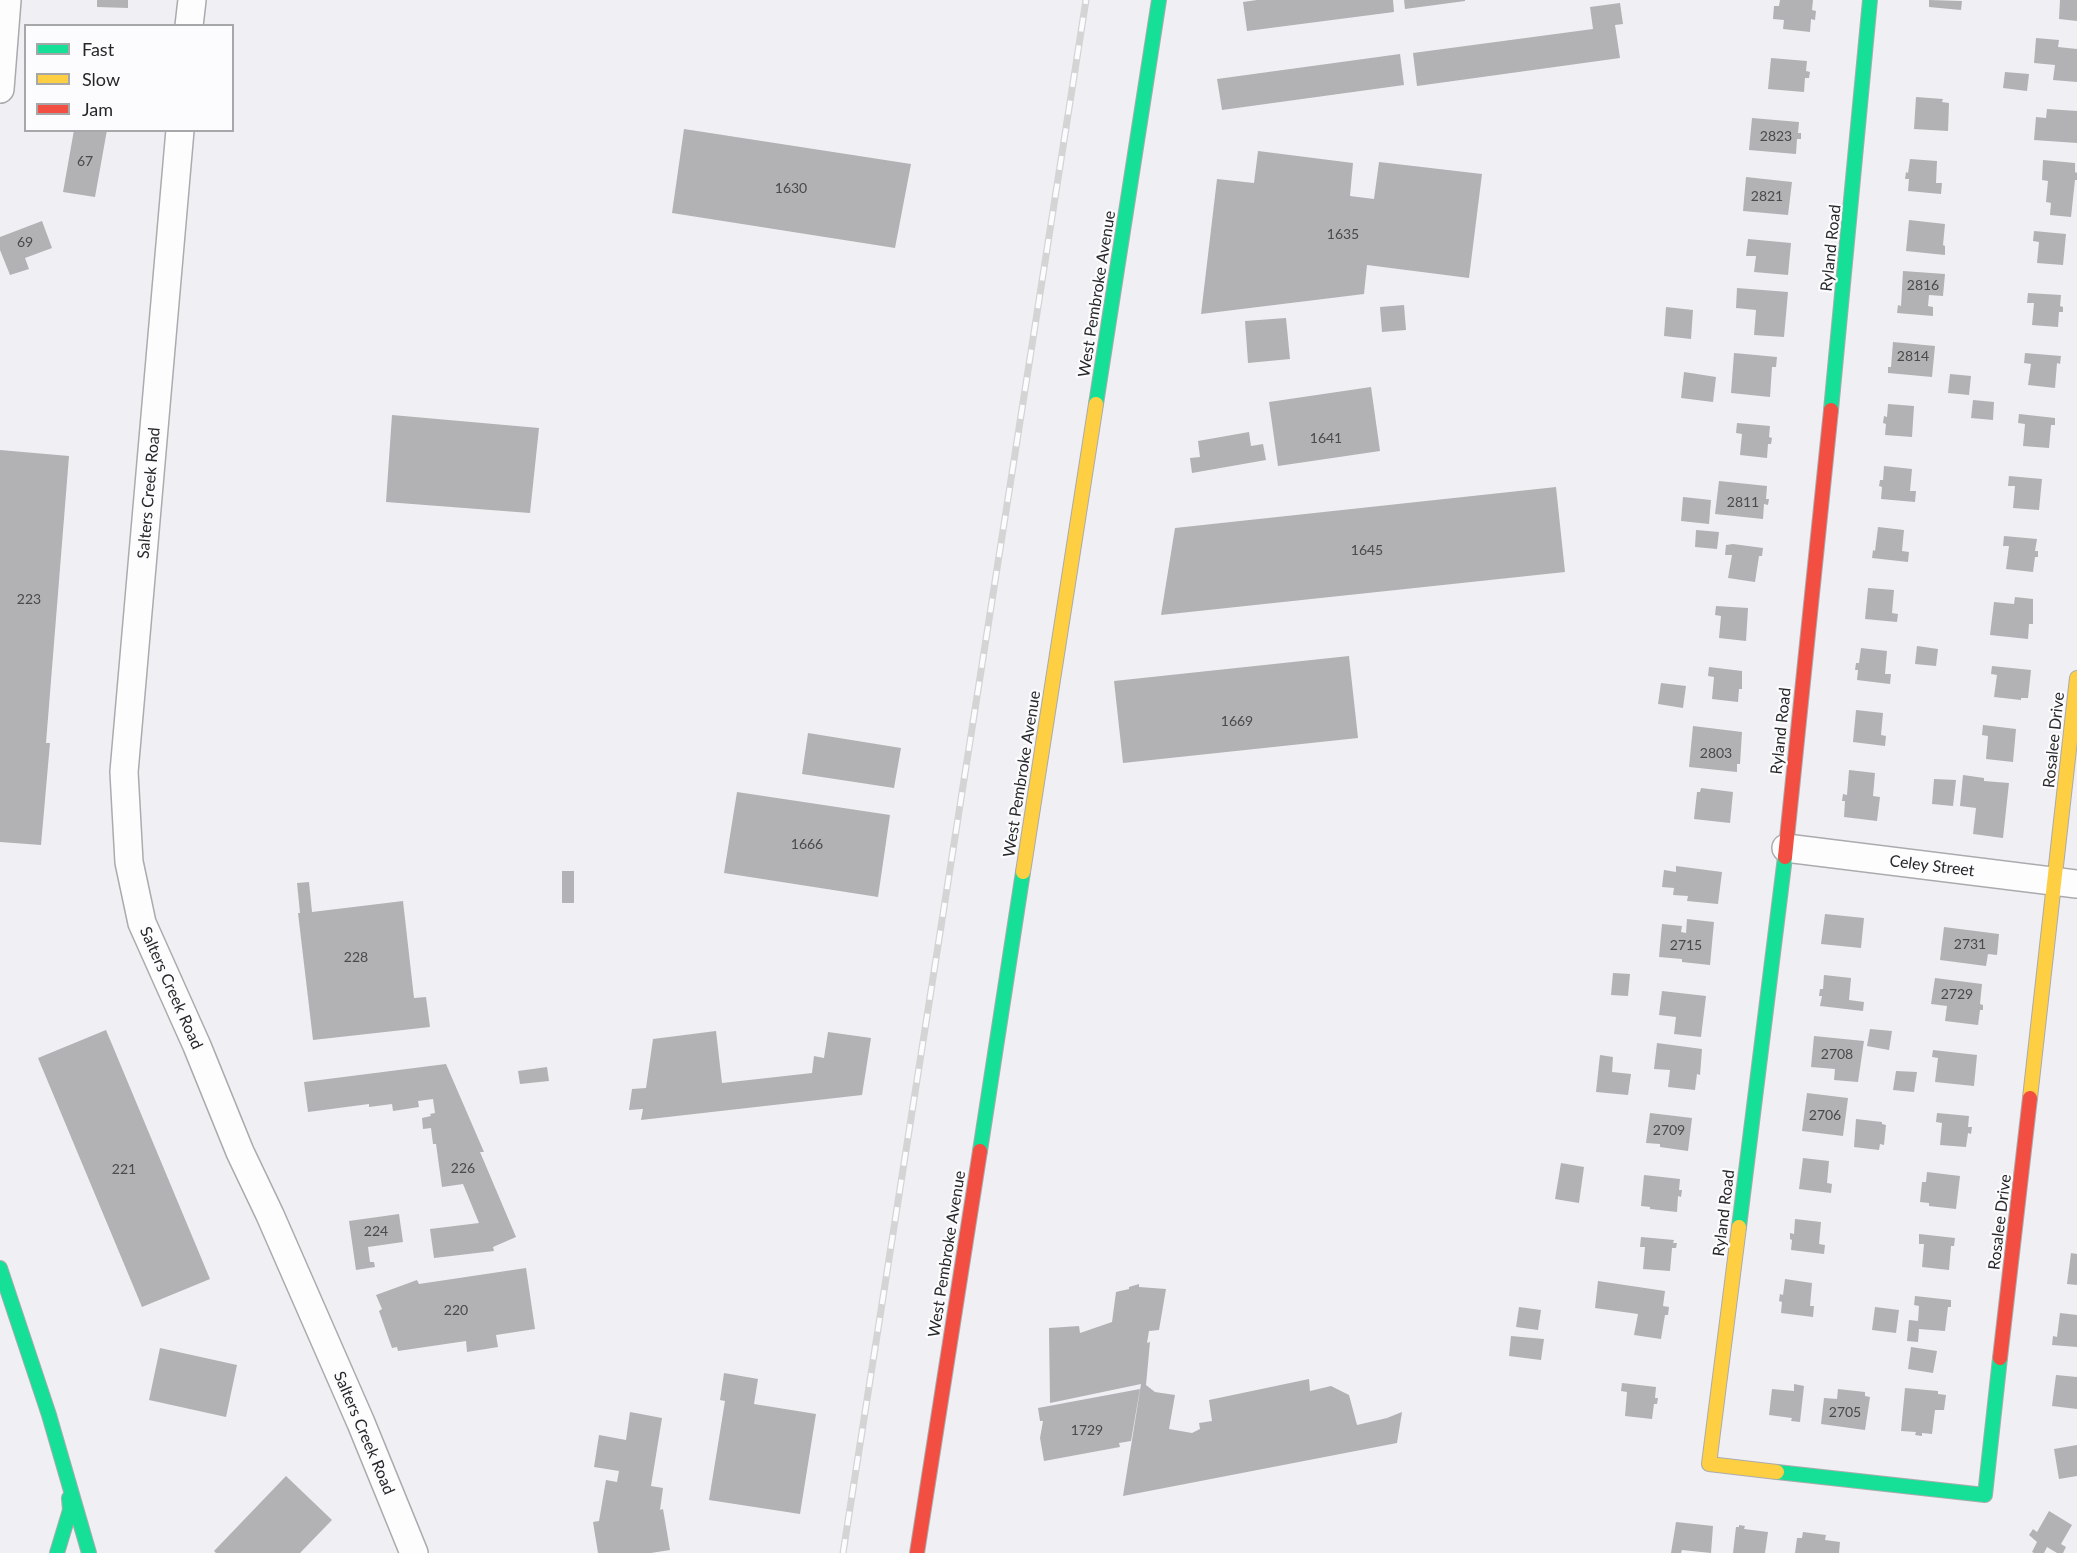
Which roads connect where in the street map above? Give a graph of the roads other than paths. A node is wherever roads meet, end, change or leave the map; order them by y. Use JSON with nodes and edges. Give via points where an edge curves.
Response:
{"nodes":[{"id":1,"x":7,"y":0,"type":"edge"},
{"id":2,"x":192,"y":0,"type":"edge"},
{"id":3,"x":1159,"y":0,"type":"edge"},
{"id":4,"x":1870,"y":0,"type":"edge"},
{"id":5,"x":189,"y":24,"type":"edge"},
{"id":6,"x":0,"y":89,"type":"edge"},
{"id":7,"x":180,"y":132,"type":"edge"},
{"id":8,"x":2077,"y":678,"type":"edge"},
{"id":9,"x":1786,"y":848,"type":"junction"},
{"id":10,"x":2066,"y":882,"type":"edge"},
{"id":11,"x":0,"y":1269,"type":"edge"},
{"id":12,"x":1709,"y":1464,"type":"joint"},
{"id":13,"x":68,"y":1485,"type":"junction"},
{"id":14,"x":57,"y":1553,"type":"edge"},
{"id":15,"x":89,"y":1553,"type":"edge"},
{"id":16,"x":414,"y":1553,"type":"edge"},
{"id":17,"x":917,"y":1553,"type":"edge"}],
"edges":[{"from":1,"to":6,"type":"street"},
{"from":2,"to":5,"type":"street"},
{"from":3,"to":17,"type":"main road","name":"West Pembroke Avenue"},
{"from":4,"to":9,"type":"main road","name":"Ryland Road"},
{"from":7,"to":16,"type":"street","name":"Salters Creek Road","via":[[124,772],[129,862],[142,923]]},
{"from":8,"to":10,"type":"main road","name":"Rosalee Drive"},
{"from":9,"to":10,"type":"street","name":"Celey Street"},
{"from":9,"to":12,"type":"main road","name":"Ryland Road"},
{"from":10,"to":12,"type":"main road","name":"Rosalee Drive","via":[[1985,1494]]},
{"from":11,"to":13,"type":"main road"},
{"from":13,"to":14,"type":"main road","via":[[70,1509]]},
{"from":13,"to":15,"type":"main road"}]}
